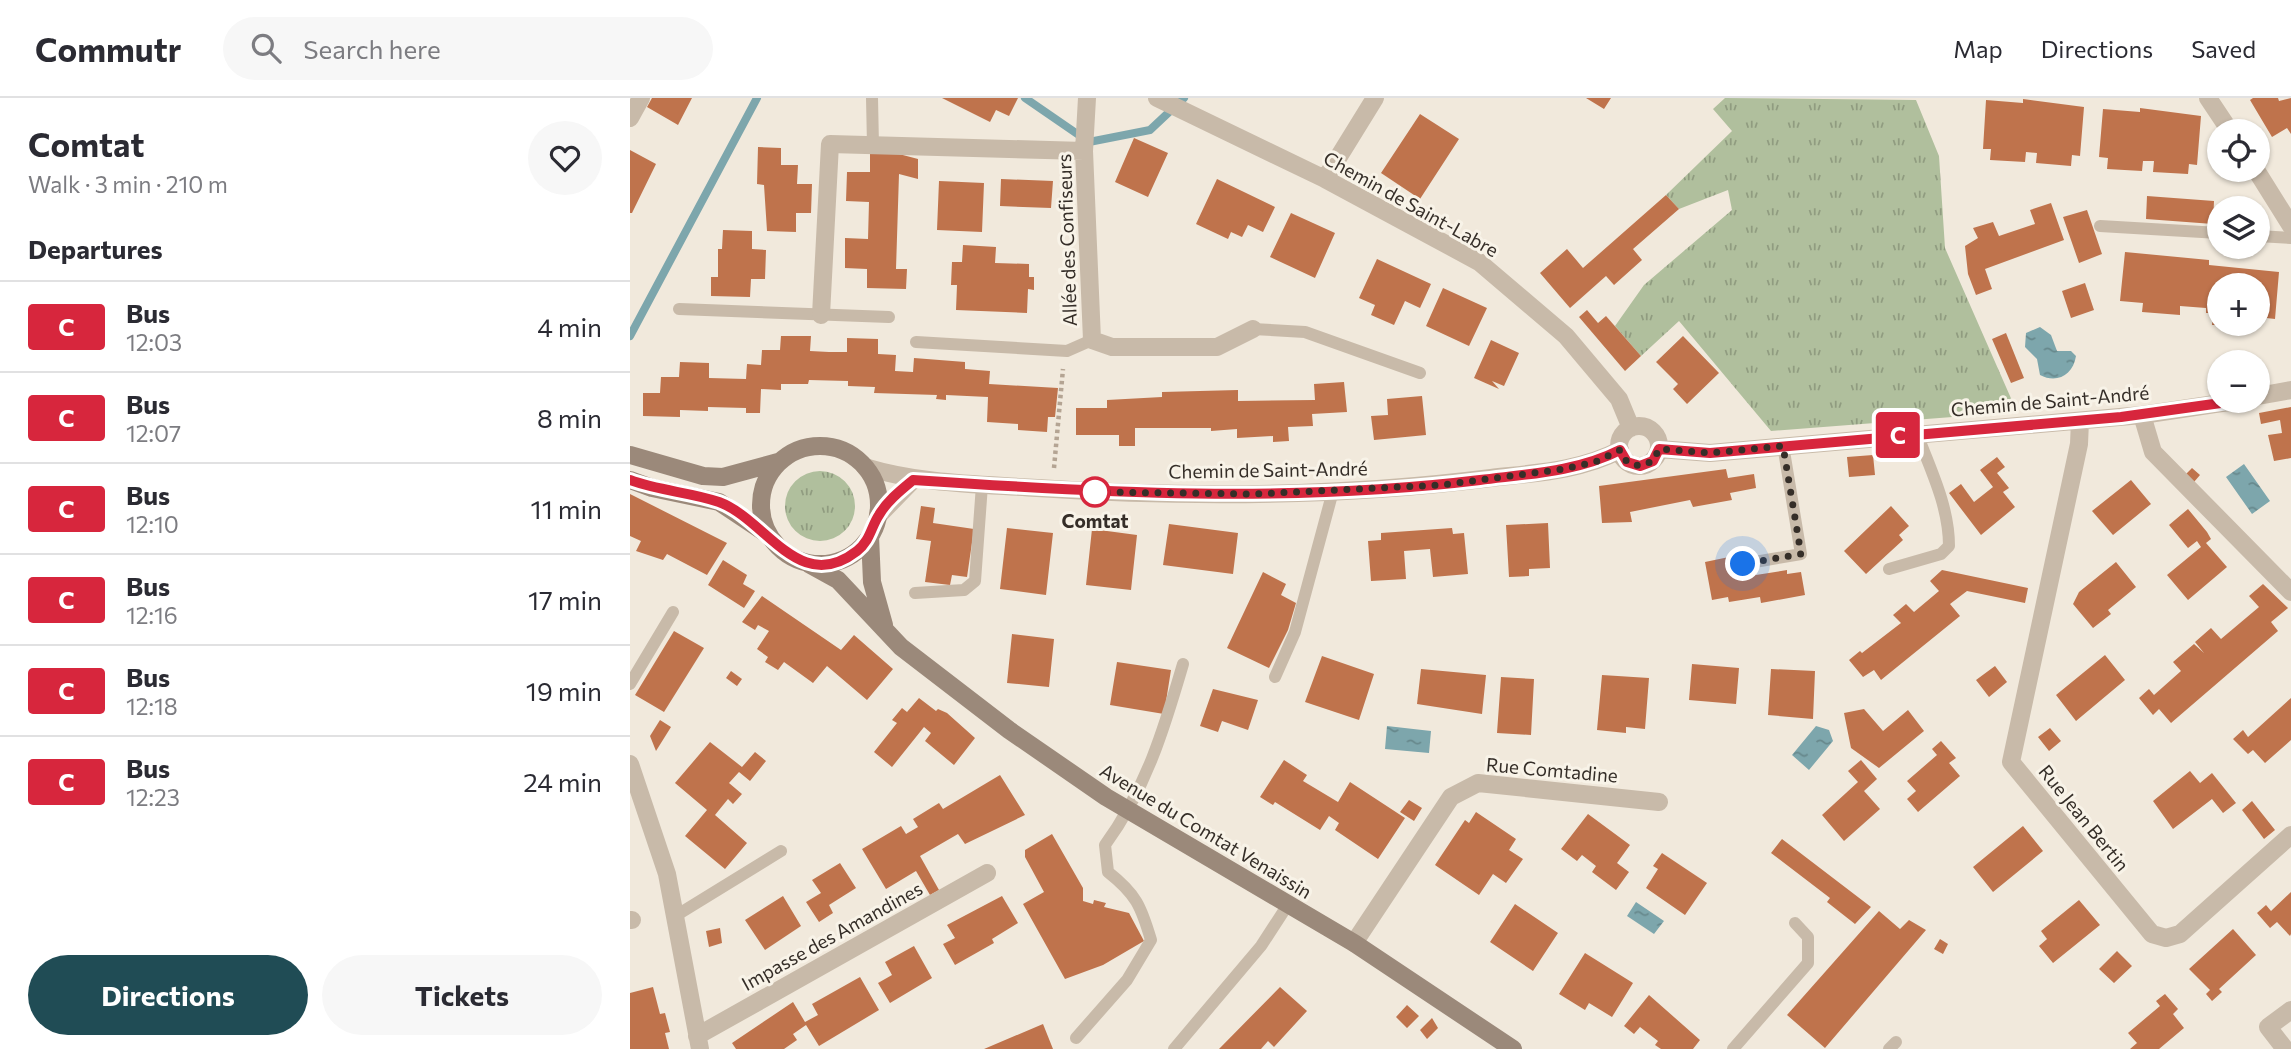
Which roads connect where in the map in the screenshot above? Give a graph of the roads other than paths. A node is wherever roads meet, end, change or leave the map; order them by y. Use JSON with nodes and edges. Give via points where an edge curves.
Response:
{"nodes":[{"id":1,"x":641,"y":98,"type":"edge"},
{"id":2,"x":872,"y":98,"type":"edge"},
{"id":3,"x":1087,"y":98,"type":"edge"},
{"id":4,"x":1157,"y":98,"type":"edge"},
{"id":5,"x":1375,"y":98,"type":"edge"},
{"id":6,"x":2208,"y":98,"type":"edge"},
{"id":7,"x":630,"y":118,"type":"edge"},
{"id":8,"x":2222,"y":119,"type":"edge"},
{"id":9,"x":873,"y":145,"type":"junction"},
{"id":10,"x":1084,"y":150,"type":"junction"},
{"id":11,"x":1325,"y":179,"type":"junction"},
{"id":12,"x":2264,"y":182,"type":"edge"},
{"id":13,"x":2100,"y":226,"type":"dead end"},
{"id":14,"x":2291,"y":226,"type":"edge"},
{"id":15,"x":2207,"y":232,"type":"edge"},
{"id":16,"x":2270,"y":237,"type":"edge"},
{"id":17,"x":2291,"y":238,"type":"edge"},
{"id":18,"x":679,"y":309,"type":"dead end"},
{"id":19,"x":821,"y":315,"type":"junction"},
{"id":20,"x":889,"y":317,"type":"dead end"},
{"id":21,"x":1253,"y":329,"type":"joint"},
{"id":22,"x":1092,"y":340,"type":"junction"},
{"id":23,"x":916,"y":342,"type":"dead end"},
{"id":24,"x":1420,"y":373,"type":"dead end"},
{"id":25,"x":2291,"y":390,"type":"edge"},
{"id":26,"x":2270,"y":394,"type":"edge"},
{"id":27,"x":2207,"y":405,"type":"edge"},
{"id":28,"x":2142,"y":415,"type":"junction"},
{"id":29,"x":2080,"y":421,"type":"junction"},
{"id":30,"x":1632,"y":428,"type":"junction"},
{"id":31,"x":1917,"y":434,"type":"junction"},
{"id":32,"x":1783,"y":446,"type":"junction"},
{"id":33,"x":1659,"y":449,"type":"junction"},
{"id":34,"x":1620,"y":450,"type":"junction"},
{"id":35,"x":630,"y":455,"type":"edge"},
{"id":36,"x":778,"y":462,"type":"junction"},
{"id":37,"x":865,"y":467,"type":"junction"},
{"id":38,"x":630,"y":480,"type":"edge"},
{"id":39,"x":913,"y":480,"type":"junction"},
{"id":40,"x":982,"y":485,"type":"junction"},
{"id":41,"x":1333,"y":491,"type":"junction"},
{"id":42,"x":878,"y":516,"type":"junction"},
{"id":43,"x":767,"y":534,"type":"junction"},
{"id":44,"x":870,"y":536,"type":"junction"},
{"id":45,"x":809,"y":564,"type":"junction"},
{"id":46,"x":1743,"y":564,"type":"dead end"},
{"id":47,"x":1889,"y":569,"type":"dead end"},
{"id":48,"x":2289,"y":589,"type":"edge"},
{"id":49,"x":915,"y":593,"type":"dead end"},
{"id":50,"x":673,"y":612,"type":"dead end"},
{"id":51,"x":888,"y":634,"type":"junction"},
{"id":52,"x":1183,"y":664,"type":"dead end"},
{"id":53,"x":1275,"y":677,"type":"dead end"},
{"id":54,"x":630,"y":684,"type":"edge"},
{"id":55,"x":630,"y":764,"type":"edge"},
{"id":56,"x":634,"y":786,"type":"edge"},
{"id":57,"x":1660,"y":802,"type":"dead end"},
{"id":58,"x":1130,"y":811,"type":"junction"},
{"id":59,"x":2291,"y":835,"type":"edge"},
{"id":60,"x":781,"y":851,"type":"dead end"},
{"id":61,"x":987,"y":873,"type":"dead end"},
{"id":62,"x":1287,"y":906,"type":"junction"},
{"id":63,"x":677,"y":915,"type":"junction"},
{"id":64,"x":1794,"y":923,"type":"dead end"},
{"id":65,"x":1354,"y":943,"type":"junction"},
{"id":66,"x":2291,"y":1010,"type":"edge"},
{"id":67,"x":1076,"y":1038,"type":"dead end"},
{"id":68,"x":699,"y":1042,"type":"edge"},
{"id":69,"x":1174,"y":1049,"type":"edge"},
{"id":70,"x":1513,"y":1049,"type":"edge"},
{"id":71,"x":1733,"y":1049,"type":"edge"},
{"id":72,"x":2285,"y":1049,"type":"edge"}],
"edges":[{"from":1,"to":7,"type":"street"},
{"from":2,"to":9,"type":"lane"},
{"from":3,"to":10,"type":"street","name":"Allée des Confiseurs"},
{"from":4,"to":11,"type":"street","name":"Chemin de Saint-Labre"},
{"from":5,"to":11,"type":"street"},
{"from":6,"to":8,"type":"street"},
{"from":9,"to":10,"type":"street"},
{"from":9,"to":19,"type":"street","via":[[830,144]]},
{"from":10,"to":22,"type":"street","name":"Allée des Confiseurs"},
{"from":11,"to":30,"type":"street","name":"Chemin de Saint-Labre","via":[[1479,262],[1566,336],[1619,399]]},
{"from":12,"to":14,"type":"street"},
{"from":13,"to":15,"type":"lane"},
{"from":16,"to":17,"type":"lane"},
{"from":18,"to":19,"type":"lane"},
{"from":19,"to":20,"type":"lane"},
{"from":21,"to":22,"type":"street","name":"Allée des Confiseurs","via":[[1217,347],[1112,346]]},
{"from":21,"to":24,"type":"lane","via":[[1305,332]]},
{"from":22,"to":23,"type":"lane","via":[[1067,351]]},
{"from":25,"to":26,"type":"street"},
{"from":27,"to":28,"type":"street","name":"Chemin de Saint-André"},
{"from":28,"to":29,"type":"street","name":"Chemin de Saint-André"},
{"from":28,"to":48,"type":"street","via":[[2153,452]]},
{"from":29,"to":31,"type":"street","name":"Chemin de Saint-André"},
{"from":29,"to":59,"type":"street","name":"Rue Jean Bertin","via":[[2079,444],[2011,762],[2152,934],[2166,938],[2180,934]]},
{"from":30,"to":33,"type":"street","via":[[1651,430]]},
{"from":30,"to":34,"type":"street","via":[[1622,437]]},
{"from":31,"to":32,"type":"street","name":"Chemin de Saint-André"},
{"from":31,"to":47,"type":"lane","via":[[1937,485],[1949,546],[1941,554]]},
{"from":32,"to":33,"type":"street","name":"Chemin de Saint-André","via":[[1710,453]]},
{"from":32,"to":46,"type":"lane","via":[[1801,554]]},
{"from":33,"to":34,"type":"street","via":[[1653,461],[1640,466],[1627,462]]},
{"from":34,"to":41,"type":"street","name":"Chemin de Saint-André","via":[[1564,469],[1441,485]]},
{"from":35,"to":36,"type":"main road","via":[[703,476],[723,477]]},
{"from":36,"to":37,"type":"main road","via":[[794,451],[832,447]]},
{"from":36,"to":43,"type":"main road","via":[[761,496]]},
{"from":37,"to":39,"type":"street","name":"Chemin de Saint-André"},
{"from":37,"to":42,"type":"main road","via":[[877,489]]},
{"from":38,"to":43,"type":"main road","via":[[719,502]]},
{"from":39,"to":40,"type":"street","name":"Chemin de Saint-André"},
{"from":39,"to":42,"type":"street"},
{"from":40,"to":41,"type":"street","name":"Chemin de Saint-André","via":[[1212,495]]},
{"from":40,"to":49,"type":"lane","via":[[975,581],[964,590]]},
{"from":41,"to":53,"type":"lane","via":[[1295,632]]},
{"from":42,"to":44,"type":"main road"},
{"from":43,"to":45,"type":"main road","via":[[792,558]]},
{"from":44,"to":45,"type":"main road","via":[[844,559]]},
{"from":44,"to":51,"type":"main road","via":[[872,582]]},
{"from":45,"to":51,"type":"main road","name":"Avenue du Comtat Venaissin","via":[[838,580]]},
{"from":50,"to":54,"type":"lane"},
{"from":51,"to":58,"type":"main road","name":"Avenue du Comtat Venaissin","via":[[1009,730]]},
{"from":52,"to":58,"type":"lane"},
{"from":55,"to":56,"type":"street"},
{"from":56,"to":63,"type":"street","via":[[660,851]]},
{"from":57,"to":65,"type":"street","name":"Rue Comtadine","via":[[1478,783],[1451,797]]},
{"from":58,"to":62,"type":"main road","name":"Avenue du Comtat Venaissin"},
{"from":58,"to":67,"type":"lane","via":[[1105,845],[1108,872],[1131,890],[1151,940],[1127,980]]},
{"from":60,"to":63,"type":"lane"},
{"from":61,"to":68,"type":"street","name":"Impasse des Amandines"},
{"from":62,"to":65,"type":"main road","name":"Avenue du Comtat Venaissin"},
{"from":62,"to":69,"type":"lane","via":[[1252,957]]},
{"from":63,"to":68,"type":"street"},
{"from":64,"to":71,"type":"lane","via":[[1808,937],[1808,963]]},
{"from":65,"to":70,"type":"main road","name":"Avenue du Comtat Venaissin"},
{"from":66,"to":72,"type":"street","via":[[2268,1027]]}]}
